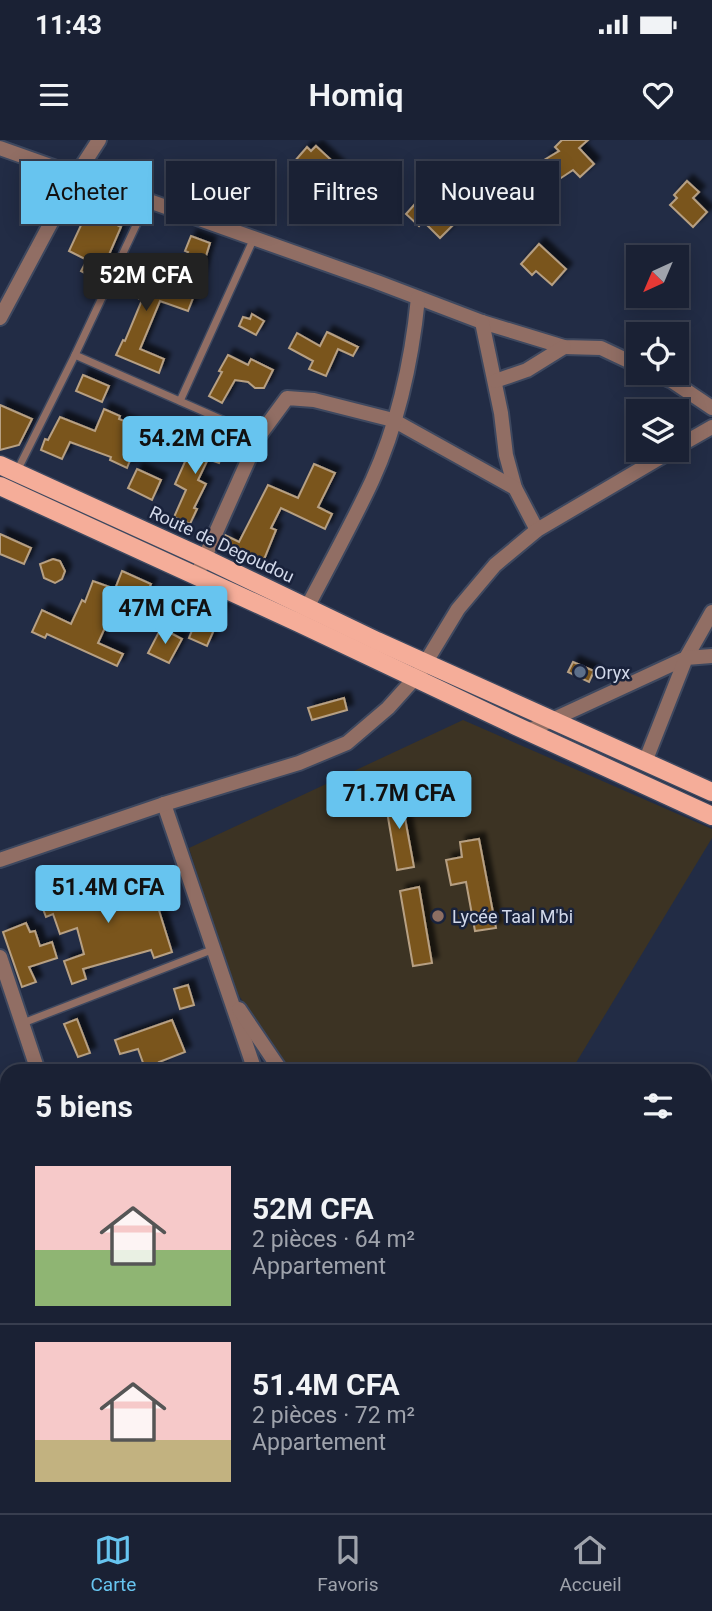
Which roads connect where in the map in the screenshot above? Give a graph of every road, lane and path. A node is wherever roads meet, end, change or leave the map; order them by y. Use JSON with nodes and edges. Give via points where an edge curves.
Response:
{"nodes":[{"id":1,"x":99,"y":140,"type":"edge"},
{"id":2,"x":0,"y":148,"type":"edge"},
{"id":3,"x":39,"y":161,"type":"edge"},
{"id":4,"x":86,"y":161,"type":"edge"},
{"id":5,"x":152,"y":201,"type":"edge"},
{"id":6,"x":51,"y":224,"type":"edge"},
{"id":7,"x":137,"y":224,"type":"edge"},
{"id":8,"x":254,"y":238,"type":"junction"},
{"id":9,"x":418,"y":298,"type":"junction"},
{"id":10,"x":0,"y":318,"type":"edge"},
{"id":11,"x":482,"y":322,"type":"junction"},
{"id":12,"x":564,"y":347,"type":"junction"},
{"id":13,"x":75,"y":355,"type":"junction"},
{"id":14,"x":626,"y":360,"type":"edge"},
{"id":15,"x":495,"y":381,"type":"junction"},
{"id":16,"x":678,"y":385,"type":"edge"},
{"id":17,"x":180,"y":401,"type":"junction"},
{"id":18,"x":712,"y":408,"type":"edge"},
{"id":19,"x":393,"y":420,"type":"junction"},
{"id":20,"x":712,"y":427,"type":"edge"},
{"id":21,"x":258,"y":436,"type":"junction"},
{"id":22,"x":689,"y":441,"type":"edge"},
{"id":23,"x":653,"y":462,"type":"edge"},
{"id":24,"x":8,"y":469,"type":"edge"},
{"id":25,"x":4,"y":488,"type":"edge"},
{"id":26,"x":515,"y":488,"type":"junction"},
{"id":27,"x":537,"y":530,"type":"junction"},
{"id":28,"x":204,"y":558,"type":"junction"},
{"id":29,"x":196,"y":576,"type":"junction"},
{"id":30,"x":308,"y":606,"type":"junction"},
{"id":31,"x":712,"y":612,"type":"edge"},
{"id":32,"x":299,"y":623,"type":"junction"},
{"id":33,"x":712,"y":656,"type":"edge"},
{"id":34,"x":686,"y":659,"type":"junction"},
{"id":35,"x":426,"y":662,"type":"junction"},
{"id":36,"x":415,"y":678,"type":"junction"},
{"id":37,"x":553,"y":721,"type":"junction"},
{"id":38,"x":528,"y":731,"type":"junction"},
{"id":39,"x":645,"y":762,"type":"junction"},
{"id":40,"x":712,"y":792,"type":"edge"},
{"id":41,"x":164,"y":804,"type":"junction"},
{"id":42,"x":712,"y":816,"type":"edge"},
{"id":43,"x":0,"y":860,"type":"edge"},
{"id":44,"x":214,"y":949,"type":"junction"},
{"id":45,"x":0,"y":957,"type":"edge"},
{"id":46,"x":229,"y":994,"type":"junction"},
{"id":47,"x":22,"y":1023,"type":"junction"},
{"id":48,"x":36,"y":1064,"type":"edge"},
{"id":49,"x":253,"y":1064,"type":"edge"},
{"id":50,"x":276,"y":1064,"type":"edge"}],
"edges":[{"from":1,"to":4,"type":"street"},
{"from":2,"to":3,"type":"street"},
{"from":5,"to":8,"type":"street"},
{"from":6,"to":10,"type":"street"},
{"from":7,"to":13,"type":"lane"},
{"from":8,"to":9,"type":"street"},
{"from":8,"to":17,"type":"lane"},
{"from":9,"to":11,"type":"street"},
{"from":9,"to":19,"type":"street","via":[[414,340]]},
{"from":11,"to":12,"type":"street"},
{"from":11,"to":15,"type":"street"},
{"from":12,"to":14,"type":"street","via":[[601,348]]},
{"from":12,"to":15,"type":"street","via":[[527,370]]},
{"from":13,"to":17,"type":"lane"},
{"from":13,"to":24,"type":"lane"},
{"from":15,"to":26,"type":"street"},
{"from":16,"to":18,"type":"street"},
{"from":17,"to":21,"type":"lane"},
{"from":19,"to":21,"type":"street","via":[[314,400],[287,398]]},
{"from":19,"to":26,"type":"street"},
{"from":19,"to":30,"type":"street","via":[[373,479]]},
{"from":20,"to":22,"type":"street"},
{"from":21,"to":28,"type":"street"},
{"from":23,"to":27,"type":"street"},
{"from":24,"to":25,"type":"lane"},
{"from":24,"to":28,"type":"main road","name":"Route de Degoudou"},
{"from":25,"to":29,"type":"main road"},
{"from":26,"to":27,"type":"street"},
{"from":27,"to":35,"type":"street","via":[[495,565],[458,609]]},
{"from":28,"to":29,"type":"street"},
{"from":28,"to":30,"type":"main road","name":"Route de Degoudou"},
{"from":29,"to":32,"type":"main road"},
{"from":30,"to":32,"type":"street"},
{"from":30,"to":35,"type":"main road","name":"Route de Degoudou"},
{"from":31,"to":34,"type":"street"},
{"from":32,"to":36,"type":"main road"},
{"from":33,"to":34,"type":"street"},
{"from":34,"to":37,"type":"street"},
{"from":34,"to":39,"type":"street"},
{"from":35,"to":36,"type":"street"},
{"from":35,"to":37,"type":"main road","name":"Route de Degoudou"},
{"from":36,"to":38,"type":"main road"},
{"from":36,"to":41,"type":"street","via":[[347,743],[299,763]]},
{"from":37,"to":38,"type":"street"},
{"from":37,"to":39,"type":"main road","name":"Route de Degoudou"},
{"from":38,"to":42,"type":"main road"},
{"from":39,"to":40,"type":"main road","name":"Route de Degoudou"},
{"from":41,"to":43,"type":"street"},
{"from":41,"to":44,"type":"street"},
{"from":44,"to":46,"type":"street"},
{"from":44,"to":47,"type":"lane"},
{"from":45,"to":47,"type":"street"},
{"from":46,"to":49,"type":"street"},
{"from":46,"to":50,"type":"street"},
{"from":47,"to":48,"type":"street"}]}
